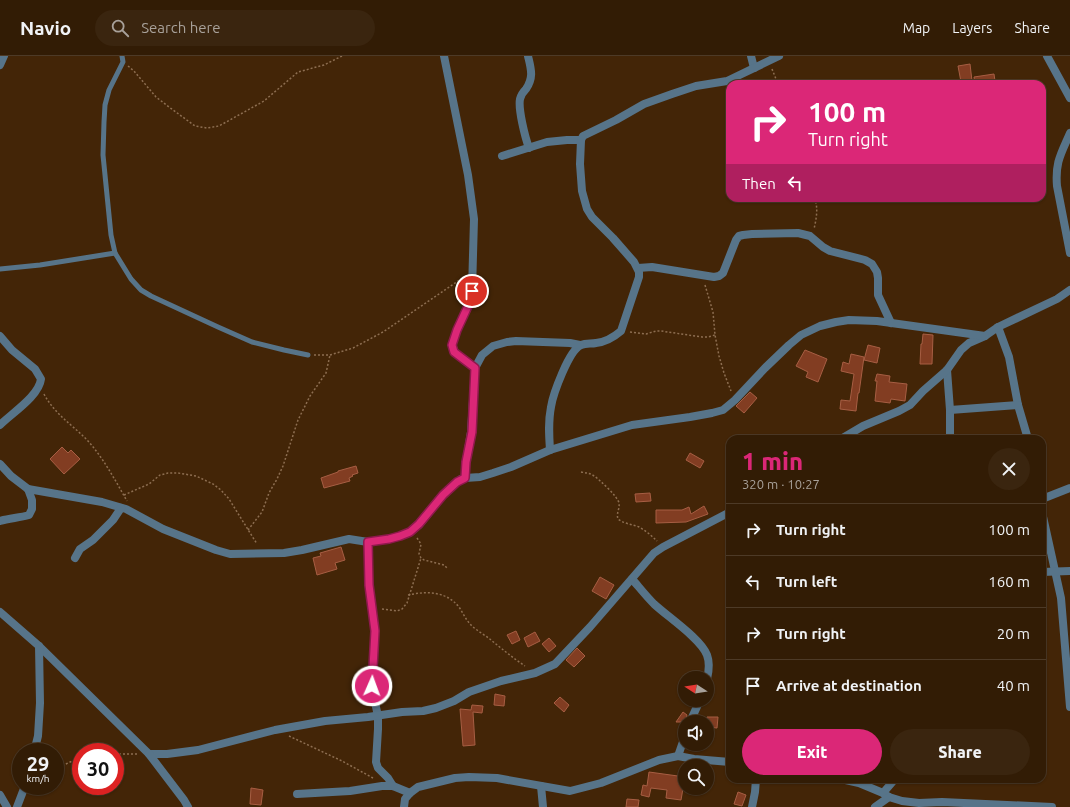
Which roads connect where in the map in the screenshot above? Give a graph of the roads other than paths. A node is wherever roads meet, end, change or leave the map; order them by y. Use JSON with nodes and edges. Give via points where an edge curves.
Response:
{"nodes":[{"id":1,"x":4,"y":56,"type":"edge"},
{"id":2,"x":444,"y":56,"type":"edge"},
{"id":3,"x":528,"y":56,"type":"edge"},
{"id":4,"x":751,"y":56,"type":"edge"},
{"id":5,"x":779,"y":56,"type":"edge"},
{"id":6,"x":1048,"y":56,"type":"edge"},
{"id":7,"x":123,"y":59,"type":"edge"},
{"id":8,"x":0,"y":65,"type":"edge"},
{"id":9,"x":754,"y":68,"type":"junction"},
{"id":10,"x":729,"y":80,"type":"edge"},
{"id":11,"x":726,"y":81,"type":"edge"},
{"id":12,"x":1070,"y":98,"type":"edge"},
{"id":13,"x":1070,"y":133,"type":"edge"},
{"id":14,"x":581,"y":140,"type":"junction"},
{"id":15,"x":529,"y":148,"type":"junction"},
{"id":16,"x":502,"y":156,"type":"dead end"},
{"id":17,"x":115,"y":253,"type":"junction"},
{"id":18,"x":1070,"y":253,"type":"edge"},
{"id":19,"x":638,"y":268,"type":"junction"},
{"id":20,"x":0,"y":269,"type":"edge"},
{"id":21,"x":1070,"y":290,"type":"edge"},
{"id":22,"x":891,"y":323,"type":"junction"},
{"id":23,"x":998,"y":327,"type":"junction"},
{"id":24,"x":0,"y":336,"type":"edge"},
{"id":25,"x":985,"y":336,"type":"junction"},
{"id":26,"x":580,"y":345,"type":"junction"},
{"id":27,"x":308,"y":355,"type":"road end"},
{"id":28,"x":475,"y":368,"type":"junction"},
{"id":29,"x":947,"y":370,"type":"junction"},
{"id":30,"x":1018,"y":405,"type":"junction"},
{"id":31,"x":950,"y":410,"type":"junction"},
{"id":32,"x":0,"y":425,"type":"edge"},
{"id":33,"x":847,"y":435,"type":"edge"},
{"id":34,"x":950,"y":435,"type":"edge"},
{"id":35,"x":1027,"y":435,"type":"edge"},
{"id":36,"x":550,"y":450,"type":"junction"},
{"id":37,"x":0,"y":464,"type":"edge"},
{"id":38,"x":465,"y":478,"type":"junction"},
{"id":39,"x":1070,"y":488,"type":"edge"},
{"id":40,"x":28,"y":489,"type":"junction"},
{"id":41,"x":1046,"y":497,"type":"edge"},
{"id":42,"x":122,"y":508,"type":"junction"},
{"id":43,"x":726,"y":514,"type":"edge"},
{"id":44,"x":0,"y":521,"type":"edge"},
{"id":45,"x":1046,"y":530,"type":"edge"},
{"id":46,"x":368,"y":542,"type":"junction"},
{"id":47,"x":75,"y":558,"type":"dead end"},
{"id":48,"x":1070,"y":571,"type":"edge"},
{"id":49,"x":1046,"y":572,"type":"edge"},
{"id":50,"x":1055,"y":572,"type":"junction"},
{"id":51,"x":632,"y":578,"type":"junction"},
{"id":52,"x":0,"y":612,"type":"edge"},
{"id":53,"x":39,"y":646,"type":"junction"},
{"id":54,"x":708,"y":671,"type":"edge"},
{"id":55,"x":1070,"y":706,"type":"edge"},
{"id":56,"x":378,"y":716,"type":"junction"},
{"id":57,"x":36,"y":743,"type":"edge"},
{"id":58,"x":680,"y":751,"type":"edge"},
{"id":59,"x":149,"y":754,"type":"junction"},
{"id":60,"x":678,"y":756,"type":"junction"},
{"id":61,"x":726,"y":762,"type":"edge"},
{"id":62,"x":756,"y":783,"type":"edge"},
{"id":63,"x":860,"y":783,"type":"edge"},
{"id":64,"x":893,"y":783,"type":"edge"},
{"id":65,"x":393,"y":786,"type":"junction"},
{"id":66,"x":542,"y":786,"type":"junction"},
{"id":67,"x":410,"y":793,"type":"junction"},
{"id":68,"x":297,"y":794,"type":"dead end"},
{"id":69,"x":0,"y":795,"type":"edge"},
{"id":70,"x":21,"y":795,"type":"edge"},
{"id":71,"x":886,"y":795,"type":"junction"},
{"id":72,"x":992,"y":806,"type":"edge"},
{"id":73,"x":6,"y":807,"type":"edge"},
{"id":74,"x":16,"y":807,"type":"edge"},
{"id":75,"x":188,"y":807,"type":"edge"},
{"id":76,"x":404,"y":807,"type":"edge"},
{"id":77,"x":543,"y":807,"type":"edge"},
{"id":78,"x":752,"y":807,"type":"edge"},
{"id":79,"x":875,"y":807,"type":"edge"},
{"id":80,"x":1052,"y":807,"type":"edge"}],
"edges":[{"from":1,"to":8,"type":"street"},
{"from":2,"to":28,"type":"street","via":[[468,175],[474,219],[472,291],[452,345],[454,352]]},
{"from":3,"to":15,"type":"street","via":[[532,72],[519,101]]},
{"from":4,"to":9,"type":"street"},
{"from":5,"to":9,"type":"street"},
{"from":6,"to":12,"type":"street"},
{"from":7,"to":17,"type":"lane","via":[[109,90],[104,122],[103,155]]},
{"from":9,"to":10,"type":"street"},
{"from":11,"to":14,"type":"street","via":[[696,86],[644,104],[588,133]]},
{"from":13,"to":18,"type":"street","via":[[1056,167],[1056,176]]},
{"from":14,"to":15,"type":"street","via":[[547,142]]},
{"from":14,"to":19,"type":"street","via":[[582,191],[587,209]]},
{"from":15,"to":16,"type":"street"},
{"from":17,"to":20,"type":"lane"},
{"from":17,"to":27,"type":"lane","via":[[131,280],[151,296],[252,342]]},
{"from":19,"to":22,"type":"street","via":[[652,267],[719,276],[723,273],[739,236],[798,233],[810,236],[826,249],[872,264],[877,272],[878,295]]},
{"from":19,"to":26,"type":"street","via":[[639,278],[621,331],[614,337],[598,343]]},
{"from":21,"to":23,"type":"street","via":[[1057,299]]},
{"from":22,"to":25,"type":"street"},
{"from":22,"to":36,"type":"street","via":[[849,320],[820,326],[801,335],[723,410],[632,425]]},
{"from":23,"to":25,"type":"street"},
{"from":23,"to":30,"type":"street","via":[[1009,357]]},
{"from":24,"to":32,"type":"street","via":[[35,369],[41,379],[33,396]]},
{"from":25,"to":29,"type":"street","via":[[969,343],[961,350]]},
{"from":26,"to":28,"type":"street","via":[[529,340],[507,342],[493,346],[482,355]]},
{"from":26,"to":36,"type":"street","via":[[573,351],[561,375],[551,406],[548,428]]},
{"from":28,"to":38,"type":"street","via":[[472,432]]},
{"from":29,"to":31,"type":"street"},
{"from":29,"to":33,"type":"street","via":[[910,405]]},
{"from":30,"to":31,"type":"street"},
{"from":30,"to":35,"type":"street"},
{"from":31,"to":34,"type":"street"},
{"from":36,"to":38,"type":"street","via":[[494,473]]},
{"from":37,"to":40,"type":"street"},
{"from":38,"to":46,"type":"street","via":[[443,495],[410,532]]},
{"from":39,"to":41,"type":"street"},
{"from":40,"to":42,"type":"street"},
{"from":40,"to":44,"type":"street","via":[[32,500],[29,515]]},
{"from":42,"to":46,"type":"street","via":[[163,529],[230,554],[284,554],[349,539]]},
{"from":42,"to":47,"type":"street","via":[[93,540],[80,549]]},
{"from":43,"to":51,"type":"street","via":[[654,552]]},
{"from":45,"to":50,"type":"street"},
{"from":46,"to":56,"type":"street","via":[[369,585],[375,631],[372,686]]},
{"from":48,"to":50,"type":"street"},
{"from":49,"to":50,"type":"street"},
{"from":50,"to":55,"type":"street","via":[[1060,598]]},
{"from":51,"to":54,"type":"street","via":[[654,604],[699,643],[707,654]]},
{"from":51,"to":56,"type":"street","via":[[555,664],[535,673],[469,692],[436,708]]},
{"from":52,"to":53,"type":"street"},
{"from":53,"to":57,"type":"street","via":[[40,703]]},
{"from":53,"to":59,"type":"street"},
{"from":56,"to":59,"type":"street","via":[[325,720],[198,750]]},
{"from":56,"to":65,"type":"street","via":[[376,762]]},
{"from":58,"to":60,"type":"street"},
{"from":59,"to":75,"type":"street"},
{"from":60,"to":61,"type":"street"},
{"from":60,"to":66,"type":"street","via":[[659,760],[601,783],[570,791]]},
{"from":62,"to":78,"type":"street"},
{"from":63,"to":71,"type":"street"},
{"from":64,"to":71,"type":"street"},
{"from":65,"to":67,"type":"street"},
{"from":65,"to":68,"type":"street"},
{"from":66,"to":67,"type":"street","via":[[498,778],[462,777],[429,783]]},
{"from":66,"to":77,"type":"street"},
{"from":67,"to":76,"type":"street","via":[[405,799]]},
{"from":69,"to":73,"type":"street"},
{"from":70,"to":74,"type":"street"},
{"from":71,"to":72,"type":"street","via":[[902,801],[919,803]]},
{"from":71,"to":79,"type":"street"},
{"from":72,"to":80,"type":"street"}]}
